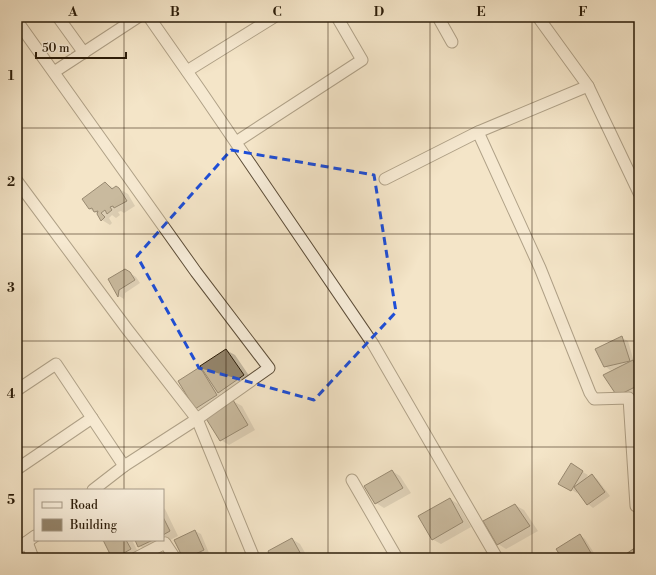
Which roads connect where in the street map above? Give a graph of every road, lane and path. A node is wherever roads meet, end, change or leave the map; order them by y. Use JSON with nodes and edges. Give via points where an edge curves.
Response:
{"nodes":[{"id":1,"x":58,"y":17,"type":"edge"},
{"id":2,"x":138,"y":17,"type":"edge"},
{"id":3,"x":149,"y":17,"type":"edge"},
{"id":4,"x":274,"y":17,"type":"edge"},
{"id":5,"x":337,"y":17,"type":"edge"},
{"id":6,"x":438,"y":17,"type":"edge"},
{"id":7,"x":538,"y":17,"type":"edge"},
{"id":8,"x":17,"y":21,"type":"edge"},
{"id":9,"x":452,"y":42,"type":"dead end"},
{"id":10,"x":84,"y":53,"type":"junction"},
{"id":11,"x":187,"y":71,"type":"junction"},
{"id":12,"x":54,"y":72,"type":"junction"},
{"id":13,"x":588,"y":86,"type":"junction"},
{"id":14,"x":478,"y":132,"type":"junction"},
{"id":15,"x":236,"y":142,"type":"junction"},
{"id":16,"x":384,"y":179,"type":"dead end"},
{"id":17,"x":17,"y":181,"type":"edge"},
{"id":18,"x":639,"y":194,"type":"edge"},
{"id":19,"x":17,"y":390,"type":"edge"},
{"id":20,"x":92,"y":418,"type":"junction"},
{"id":21,"x":197,"y":418,"type":"junction"},
{"id":22,"x":124,"y":466,"type":"junction"},
{"id":23,"x":17,"y":469,"type":"edge"},
{"id":24,"x":352,"y":480,"type":"dead end"},
{"id":25,"x":94,"y":489,"type":"edge"},
{"id":26,"x":639,"y":506,"type":"edge"},
{"id":27,"x":31,"y":539,"type":"edge"},
{"id":28,"x":17,"y":549,"type":"edge"},
{"id":29,"x":33,"y":558,"type":"edge"},
{"id":30,"x":136,"y":558,"type":"edge"},
{"id":31,"x":175,"y":558,"type":"edge"},
{"id":32,"x":254,"y":558,"type":"edge"},
{"id":33,"x":397,"y":558,"type":"edge"},
{"id":34,"x":497,"y":558,"type":"edge"}],
"edges":[{"from":1,"to":10,"type":"street"},
{"from":2,"to":10,"type":"street"},
{"from":3,"to":11,"type":"street"},
{"from":4,"to":11,"type":"street"},
{"from":5,"to":15,"type":"street","via":[[362,60]]},
{"from":6,"to":9,"type":"street"},
{"from":7,"to":13,"type":"street"},
{"from":8,"to":12,"type":"street"},
{"from":10,"to":12,"type":"street"},
{"from":11,"to":15,"type":"street"},
{"from":12,"to":21,"type":"street","via":[[196,272],[269,368]]},
{"from":13,"to":14,"type":"street"},
{"from":13,"to":18,"type":"street"},
{"from":14,"to":16,"type":"street"},
{"from":14,"to":26,"type":"street","via":[[540,268],[590,393],[594,399],[629,398],[636,506]]},
{"from":15,"to":34,"type":"street","via":[[373,344]]},
{"from":17,"to":21,"type":"street"},
{"from":19,"to":20,"type":"street","via":[[56,364]]},
{"from":20,"to":22,"type":"street"},
{"from":20,"to":23,"type":"street"},
{"from":21,"to":22,"type":"street"},
{"from":21,"to":32,"type":"street"},
{"from":22,"to":25,"type":"street"},
{"from":24,"to":33,"type":"street"},
{"from":27,"to":28,"type":"street"},
{"from":27,"to":29,"type":"street"},
{"from":30,"to":31,"type":"street","via":[[165,543]]}]}
